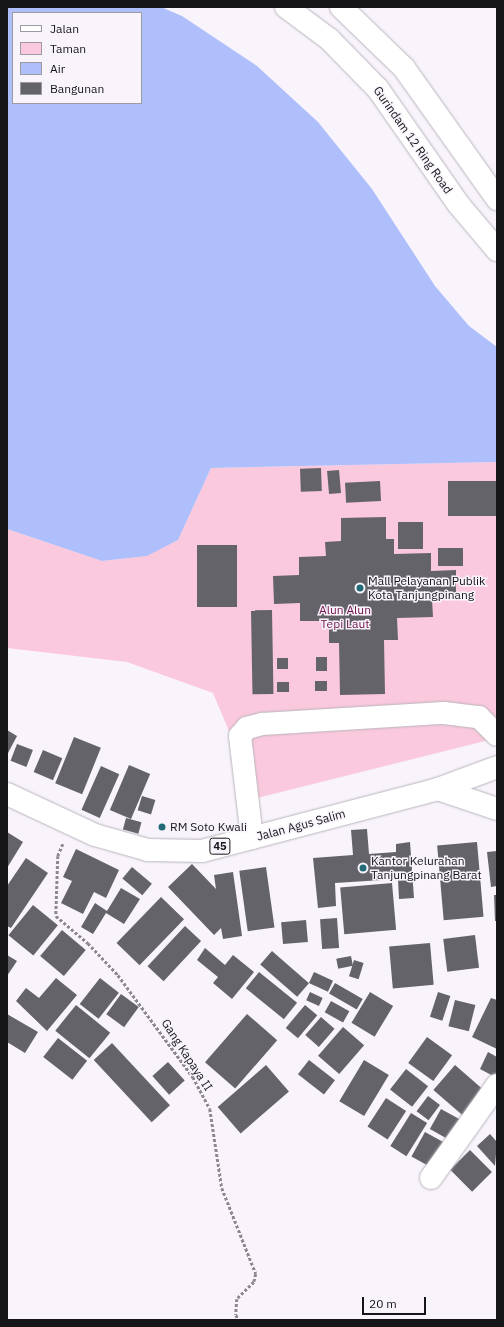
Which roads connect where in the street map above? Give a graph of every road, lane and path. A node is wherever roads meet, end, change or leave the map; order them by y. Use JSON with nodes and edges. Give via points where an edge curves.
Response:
{"nodes":[{"id":1,"x":286,"y":7,"type":"edge"},
{"id":2,"x":342,"y":7,"type":"edge"},
{"id":3,"x":497,"y":199,"type":"edge"},
{"id":4,"x":497,"y":250,"type":"edge"},
{"id":5,"x":497,"y":735,"type":"edge"},
{"id":6,"x":497,"y":767,"type":"edge"},
{"id":7,"x":438,"y":789,"type":"junction"},
{"id":8,"x":7,"y":794,"type":"edge"},
{"id":9,"x":497,"y":809,"type":"edge"},
{"id":10,"x":71,"y":826,"type":"junction"},
{"id":11,"x":252,"y":838,"type":"junction"},
{"id":12,"x":497,"y":1086,"type":"edge"},
{"id":13,"x":431,"y":1178,"type":"dead end"},
{"id":14,"x":240,"y":1320,"type":"edge"}],
"edges":[{"from":1,"to":4,"type":"main road","name":"Gurindam 12 Ring Road","via":[[329,38],[378,89],[459,205]]},
{"from":2,"to":3,"type":"main road","via":[[404,68]]},
{"from":5,"to":11,"type":"main road","via":[[479,717],[444,713],[262,724],[247,728],[240,736]]},
{"from":6,"to":7,"type":"main road","number":"45"},
{"from":7,"to":9,"type":"main road"},
{"from":7,"to":11,"type":"main road","name":"Jalan Agus Salim","number":"45"},
{"from":8,"to":10,"type":"main road","name":"Jalan Agus Salim","number":"45"},
{"from":10,"to":11,"type":"main road","name":"Jalan Agus Salim","number":"45","via":[[95,836],[148,850],[202,851]]},
{"from":10,"to":14,"type":"path","name":"Gang Kapaya II","via":[[58,856],[56,916],[88,943],[118,974],[193,1077],[210,1109],[222,1188],[256,1274],[254,1282],[237,1299],[236,1315]]},
{"from":12,"to":13,"type":"main road"}]}
